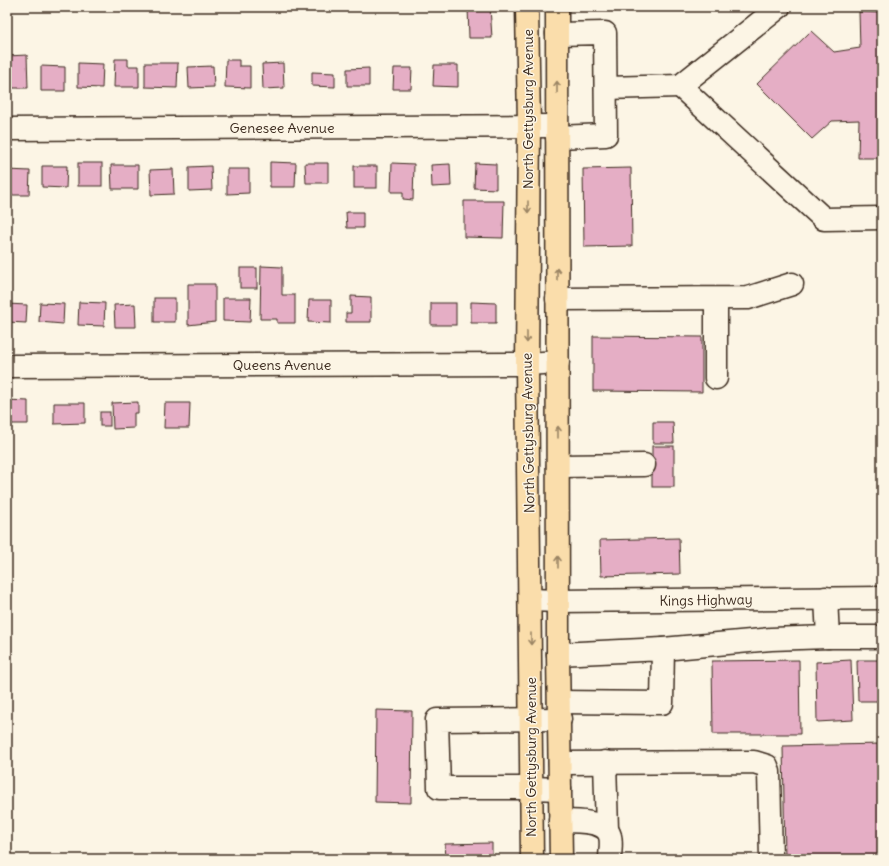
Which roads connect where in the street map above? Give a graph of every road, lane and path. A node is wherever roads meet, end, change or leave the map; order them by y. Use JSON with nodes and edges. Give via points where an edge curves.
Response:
{"nodes":[{"id":1,"x":527,"y":7,"type":"edge"},
{"id":2,"x":557,"y":7,"type":"edge"},
{"id":3,"x":779,"y":7,"type":"edge"},
{"id":4,"x":557,"y":34,"type":"junction"},
{"id":5,"x":680,"y":86,"type":"junction"},
{"id":6,"x":606,"y":88,"type":"junction"},
{"id":7,"x":529,"y":126,"type":"junction"},
{"id":8,"x":7,"y":129,"type":"edge"},
{"id":9,"x":557,"y":131,"type":"junction"},
{"id":10,"x":882,"y":218,"type":"edge"},
{"id":11,"x":792,"y":284,"type":"dead end"},
{"id":12,"x":558,"y":299,"type":"junction"},
{"id":13,"x":716,"y":299,"type":"junction"},
{"id":14,"x":558,"y":362,"type":"junction"},
{"id":15,"x":527,"y":364,"type":"junction"},
{"id":16,"x":7,"y":366,"type":"edge"},
{"id":17,"x":716,"y":378,"type":"dead end"},
{"id":18,"x":644,"y":465,"type":"dead end"},
{"id":19,"x":558,"y":466,"type":"junction"},
{"id":20,"x":826,"y":598,"type":"junction"},
{"id":21,"x":882,"y":598,"type":"edge"},
{"id":22,"x":530,"y":600,"type":"junction"},
{"id":23,"x":558,"y":601,"type":"junction"},
{"id":24,"x":828,"y":637,"type":"junction"},
{"id":25,"x":882,"y":637,"type":"edge"},
{"id":26,"x":663,"y":649,"type":"junction"},
{"id":27,"x":558,"y":654,"type":"junction"},
{"id":28,"x":559,"y":711,"type":"junction"},
{"id":29,"x":531,"y":718,"type":"junction"},
{"id":30,"x":531,"y":762,"type":"junction"},
{"id":31,"x":560,"y":762,"type":"junction"},
{"id":32,"x":606,"y":762,"type":"junction"},
{"id":33,"x":532,"y":788,"type":"junction"},
{"id":34,"x":560,"y":789,"type":"junction"},
{"id":35,"x":532,"y":820,"type":"junction"},
{"id":36,"x":560,"y":821,"type":"junction"},
{"id":37,"x":607,"y":830,"type":"junction"},
{"id":38,"x":532,"y":859,"type":"edge"},
{"id":39,"x":561,"y":859,"type":"edge"},
{"id":40,"x":610,"y":859,"type":"edge"},
{"id":41,"x":771,"y":859,"type":"edge"}],
"edges":[{"from":1,"to":7,"type":"main road","name":"North Gettysburg Avenue"},
{"from":2,"to":4,"type":"main road","name":"North Gettysburg Avenue"},
{"from":3,"to":5,"type":"street"},
{"from":4,"to":6,"type":"street","via":[[606,33]]},
{"from":9,"to":4,"type":"main road","name":"North Gettysburg Avenue","one_way":true},
{"from":5,"to":6,"type":"street"},
{"from":5,"to":10,"type":"street","via":[[824,219]]},
{"from":6,"to":9,"type":"street","name":"Genesee Avenue","via":[[606,135]]},
{"from":7,"to":8,"type":"street","name":"Genesee Avenue"},
{"from":7,"to":9,"type":"street","name":"Genesee Avenue"},
{"from":7,"to":15,"type":"main road","name":"North Gettysburg Avenue","one_way":true},
{"from":12,"to":9,"type":"main road","name":"North Gettysburg Avenue","one_way":true},
{"from":11,"to":13,"type":"street","via":[[748,298]]},
{"from":12,"to":13,"type":"street"},
{"from":12,"to":14,"type":"main road","name":"North Gettysburg Avenue"},
{"from":13,"to":17,"type":"street"},
{"from":14,"to":15,"type":"street","name":"Queens Avenue"},
{"from":19,"to":14,"type":"main road","name":"North Gettysburg Avenue","one_way":true},
{"from":15,"to":16,"type":"street","name":"Queens Avenue"},
{"from":15,"to":22,"type":"main road","name":"North Gettysburg Avenue"},
{"from":18,"to":19,"type":"street"},
{"from":23,"to":19,"type":"main road","name":"North Gettysburg Avenue","one_way":true},
{"from":20,"to":21,"type":"street","name":"Kings Highway"},
{"from":20,"to":23,"type":"street","name":"Kings Highway"},
{"from":20,"to":24,"type":"street"},
{"from":22,"to":23,"type":"street","name":"Kings Highway"},
{"from":22,"to":29,"type":"main road","name":"North Gettysburg Avenue","one_way":true},
{"from":23,"to":27,"type":"main road","name":"North Gettysburg Avenue"},
{"from":24,"to":25,"type":"street"},
{"from":24,"to":26,"type":"street","via":[[771,639]]},
{"from":26,"to":27,"type":"street"},
{"from":26,"to":28,"type":"street","via":[[662,703]]},
{"from":27,"to":28,"type":"main road","name":"North Gettysburg Avenue"},
{"from":28,"to":29,"type":"street"},
{"from":28,"to":31,"type":"main road","name":"North Gettysburg Avenue"},
{"from":29,"to":30,"type":"main road","name":"North Gettysburg Avenue"},
{"from":29,"to":33,"type":"street","via":[[437,720],[439,788]]},
{"from":30,"to":31,"type":"main road"},
{"from":30,"to":33,"type":"main road","name":"North Gettysburg Avenue"},
{"from":31,"to":32,"type":"street"},
{"from":31,"to":34,"type":"main road","name":"North Gettysburg Avenue"},
{"from":32,"to":37,"type":"street"},
{"from":32,"to":41,"type":"street","via":[[754,762],[767,766]]},
{"from":33,"to":34,"type":"street"},
{"from":33,"to":35,"type":"main road","name":"North Gettysburg Avenue"},
{"from":34,"to":36,"type":"main road","name":"North Gettysburg Avenue"},
{"from":35,"to":36,"type":"main road"},
{"from":35,"to":38,"type":"main road","name":"North Gettysburg Avenue"},
{"from":36,"to":37,"type":"street","via":[[591,823]]},
{"from":36,"to":39,"type":"main road","name":"North Gettysburg Avenue"},
{"from":37,"to":40,"type":"street","via":[[610,836]]}]}
